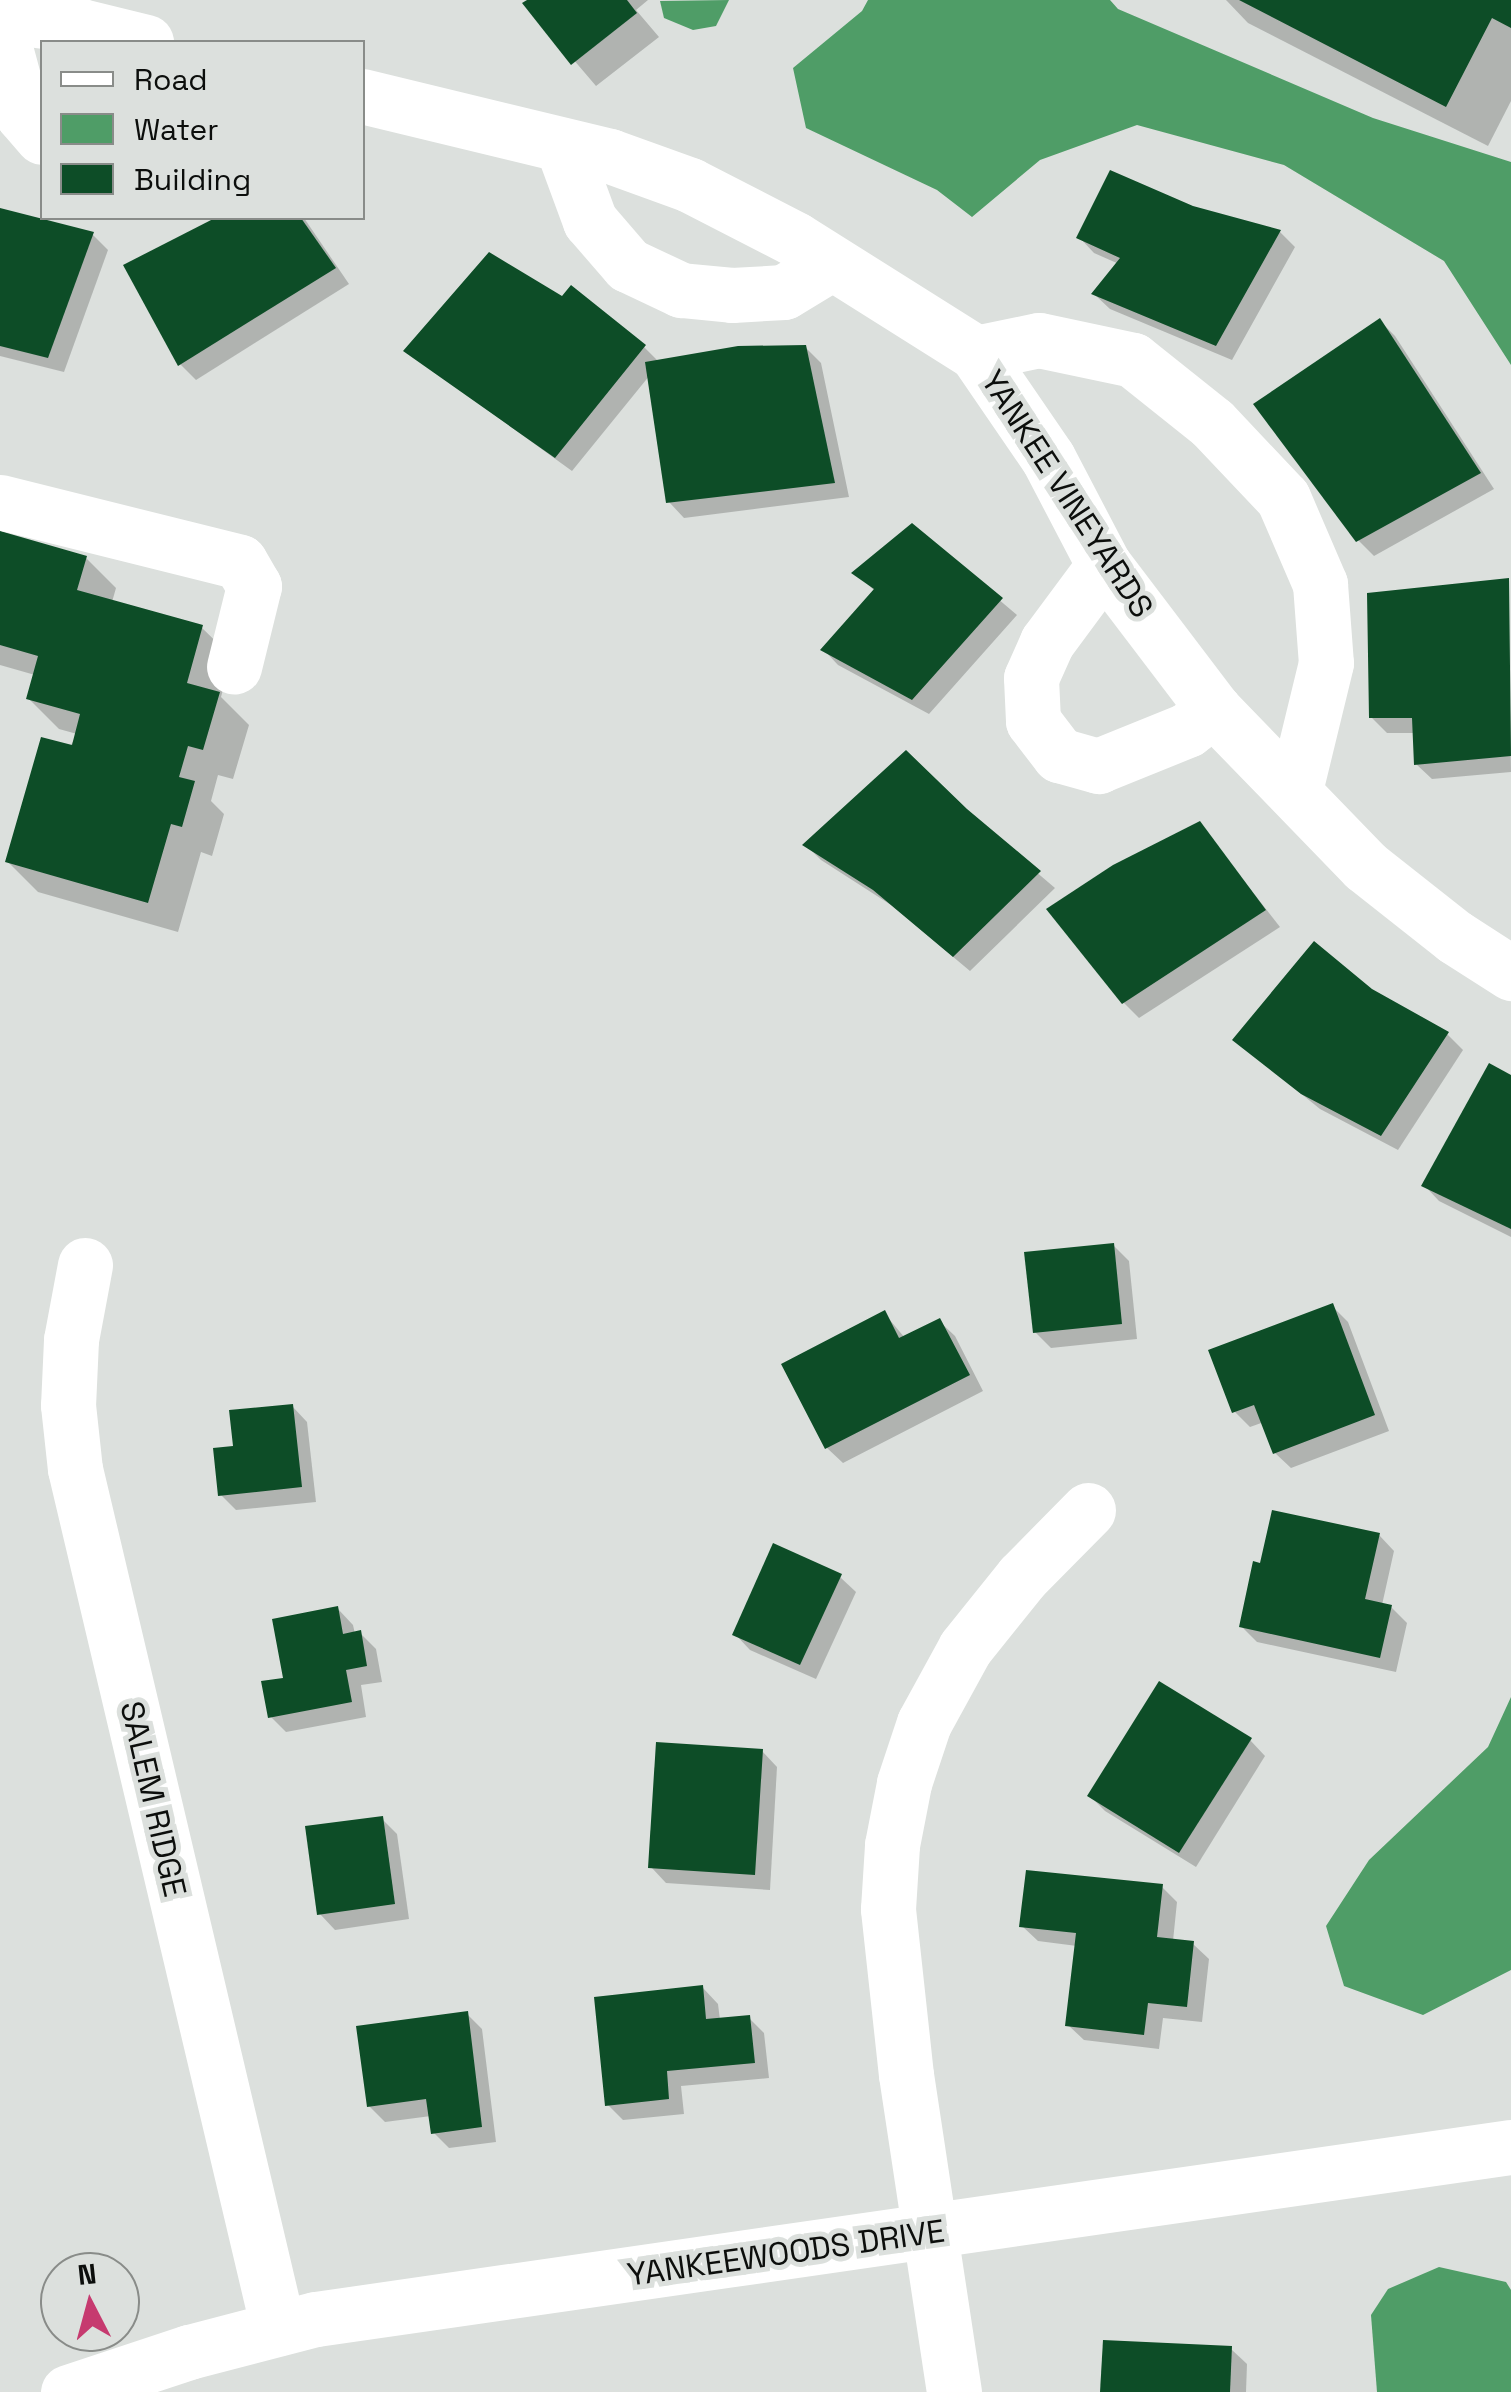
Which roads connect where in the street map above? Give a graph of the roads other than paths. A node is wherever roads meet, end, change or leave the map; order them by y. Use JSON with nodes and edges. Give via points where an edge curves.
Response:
{"nodes":[{"id":1,"x":0,"y":16,"type":"edge"},
{"id":2,"x":117,"y":21,"type":"edge"},
{"id":3,"x":0,"y":29,"type":"edge"},
{"id":4,"x":365,"y":97,"type":"edge"},
{"id":5,"x":40,"y":134,"type":"edge"},
{"id":6,"x":562,"y":145,"type":"junction"},
{"id":7,"x":830,"y":264,"type":"junction"},
{"id":8,"x":976,"y":352,"type":"junction"},
{"id":9,"x":0,"y":502,"type":"edge"},
{"id":10,"x":1104,"y":565,"type":"junction"},
{"id":11,"x":234,"y":667,"type":"dead end"},
{"id":12,"x":1214,"y":710,"type":"junction"},
{"id":13,"x":1295,"y":790,"type":"junction"},
{"id":14,"x":1511,"y":973,"type":"edge"},
{"id":15,"x":84,"y":1265,"type":"dead end"},
{"id":16,"x":1088,"y":1510,"type":"dead end"},
{"id":17,"x":1511,"y":2147,"type":"edge"},
{"id":18,"x":930,"y":2232,"type":"junction"},
{"id":19,"x":278,"y":2328,"type":"junction"},
{"id":20,"x":68,"y":2392,"type":"edge"},
{"id":21,"x":954,"y":2392,"type":"edge"}],
"edges":[{"from":1,"to":2,"type":"street"},
{"from":3,"to":5,"type":"street","via":[[23,115]]},
{"from":4,"to":6,"type":"street","name":"YANKEE VINEYARDS"},
{"from":6,"to":7,"type":"street","name":"YANKEE VINEYARDS","via":[[690,185]]},
{"from":6,"to":7,"type":"street","via":[[590,221],[628,265],[681,290],[784,292]]},
{"from":7,"to":8,"type":"street","name":"YANKEE VINEYARDS"},
{"from":8,"to":10,"type":"street","name":"YANKEE VINEYARDS","via":[[1048,458]]},
{"from":8,"to":13,"type":"street","via":[[1039,340],[1133,360],[1212,423],[1284,498],[1320,584],[1326,663]]},
{"from":9,"to":11,"type":"street","via":[[240,562],[254,586]]},
{"from":10,"to":12,"type":"street","name":"YANKEE VINEYARDS"},
{"from":10,"to":12,"type":"street","via":[[1031,678],[1033,721],[1058,754],[1098,766],[1188,730]]},
{"from":12,"to":13,"type":"street","name":"YANKEE VINEYARDS"},
{"from":13,"to":14,"type":"street","name":"YANKEE VINEYARDS","via":[[1364,866]]},
{"from":15,"to":19,"type":"street","name":"SALEM RIDGE","via":[[71,1340],[74,1469]]},
{"from":16,"to":18,"type":"street","via":[[964,1648],[924,1723],[904,1783],[888,1909]]},
{"from":17,"to":18,"type":"street","name":"YANKEEWOODS DRIVE"},
{"from":18,"to":19,"type":"street","name":"YANKEEWOODS DRIVE"},
{"from":18,"to":21,"type":"street"},
{"from":19,"to":20,"type":"street","name":"YANKEEWOODS DRIVE"}]}
